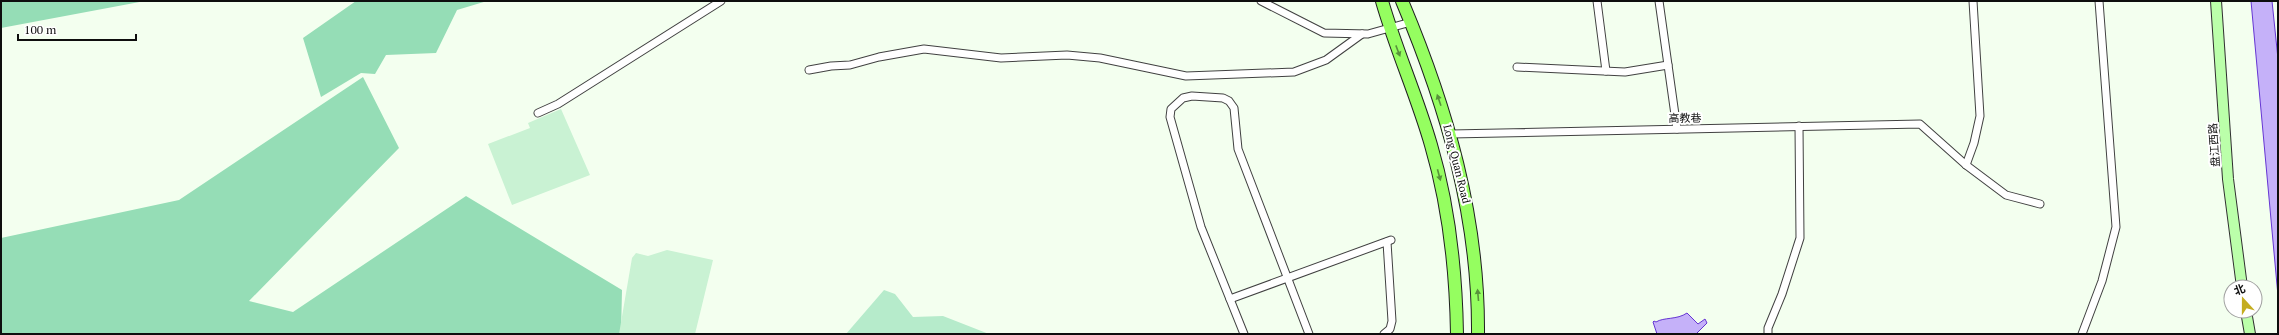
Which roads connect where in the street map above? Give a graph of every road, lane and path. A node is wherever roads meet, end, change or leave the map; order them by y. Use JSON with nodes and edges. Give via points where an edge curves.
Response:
{"nodes":[{"id":1,"x":721,"y":1,"type":"edge"},
{"id":2,"x":1262,"y":1,"type":"edge"},
{"id":3,"x":1382,"y":1,"type":"edge"},
{"id":4,"x":1402,"y":1,"type":"edge"},
{"id":5,"x":1597,"y":1,"type":"edge"},
{"id":6,"x":1659,"y":1,"type":"edge"},
{"id":7,"x":1973,"y":1,"type":"edge"},
{"id":8,"x":2099,"y":1,"type":"edge"},
{"id":9,"x":2216,"y":1,"type":"edge"},
{"id":10,"x":1411,"y":22,"type":"junction"},
{"id":11,"x":1389,"y":27,"type":"junction"},
{"id":12,"x":1362,"y":34,"type":"junction"},
{"id":13,"x":1668,"y":65,"type":"junction"},
{"id":14,"x":1517,"y":67,"type":"dead end"},
{"id":15,"x":809,"y":70,"type":"dead end"},
{"id":16,"x":1606,"y":71,"type":"junction"},
{"id":17,"x":538,"y":113,"type":"dead end"},
{"id":18,"x":1798,"y":126,"type":"junction"},
{"id":19,"x":1677,"y":129,"type":"junction"},
{"id":20,"x":1451,"y":134,"type":"junction"},
{"id":21,"x":1966,"y":165,"type":"junction"},
{"id":22,"x":2040,"y":204,"type":"dead end"},
{"id":23,"x":1288,"y":278,"type":"junction"},
{"id":24,"x":2241,"y":279,"type":"edge"},
{"id":25,"x":1230,"y":299,"type":"junction"},
{"id":26,"x":2247,"y":319,"type":"edge"},
{"id":27,"x":1244,"y":334,"type":"edge"},
{"id":28,"x":1309,"y":334,"type":"edge"},
{"id":29,"x":1384,"y":334,"type":"edge"},
{"id":30,"x":1457,"y":334,"type":"edge"},
{"id":31,"x":1478,"y":334,"type":"edge"},
{"id":32,"x":1768,"y":334,"type":"edge"},
{"id":33,"x":2082,"y":334,"type":"edge"},
{"id":34,"x":2250,"y":334,"type":"edge"}],
"edges":[{"from":1,"to":17,"type":"street","via":[[558,104]]},
{"from":2,"to":12,"type":"street","via":[[1324,33]]},
{"from":3,"to":11,"type":"main road","name":"Long Quan Road"},
{"from":4,"to":10,"type":"main road","name":"Long Quan Road"},
{"from":5,"to":16,"type":"street"},
{"from":6,"to":13,"type":"street"},
{"from":7,"to":21,"type":"street","via":[[1980,116]]},
{"from":8,"to":33,"type":"street","via":[[2116,227],[2102,281]]},
{"from":9,"to":24,"type":"street","name":"盘江西路","via":[[2228,179]]},
{"from":10,"to":11,"type":"street"},
{"from":20,"to":10,"type":"main road","name":"Long Quan Road","one_way":true},
{"from":11,"to":12,"type":"street"},
{"from":11,"to":30,"type":"main road","name":"Long Quan Road","one_way":true,"via":[[1420,108],[1445,195],[1455,282]]},
{"from":12,"to":15,"type":"street","via":[[1326,60],[1294,72],[1186,76],[1100,58],[1067,55],[1001,58],[924,49],[850,65]]},
{"from":13,"to":16,"type":"street","via":[[1625,72]]},
{"from":13,"to":19,"type":"street"},
{"from":14,"to":16,"type":"street"},
{"from":18,"to":19,"type":"street","name":"高教巷"},
{"from":18,"to":21,"type":"street","name":"高教巷","via":[[1920,124]]},
{"from":18,"to":32,"type":"street","via":[[1800,238]]},
{"from":19,"to":20,"type":"street","name":"高教巷"},
{"from":31,"to":20,"type":"main road","name":"Long Quan Road","one_way":true,"via":[[1479,302],[1474,250],[1465,192]]},
{"from":21,"to":22,"type":"street","via":[[2006,195]]},
{"from":23,"to":25,"type":"street"},
{"from":23,"to":25,"type":"street","via":[[1238,150],[1234,108],[1229,100],[1223,98],[1183,98],[1171,109],[1170,117],[1201,227]]},
{"from":23,"to":28,"type":"street"},
{"from":23,"to":29,"type":"street","via":[[1389,241],[1392,321],[1390,329]]},
{"from":25,"to":27,"type":"street"},
{"from":26,"to":34,"type":"street"}]}
